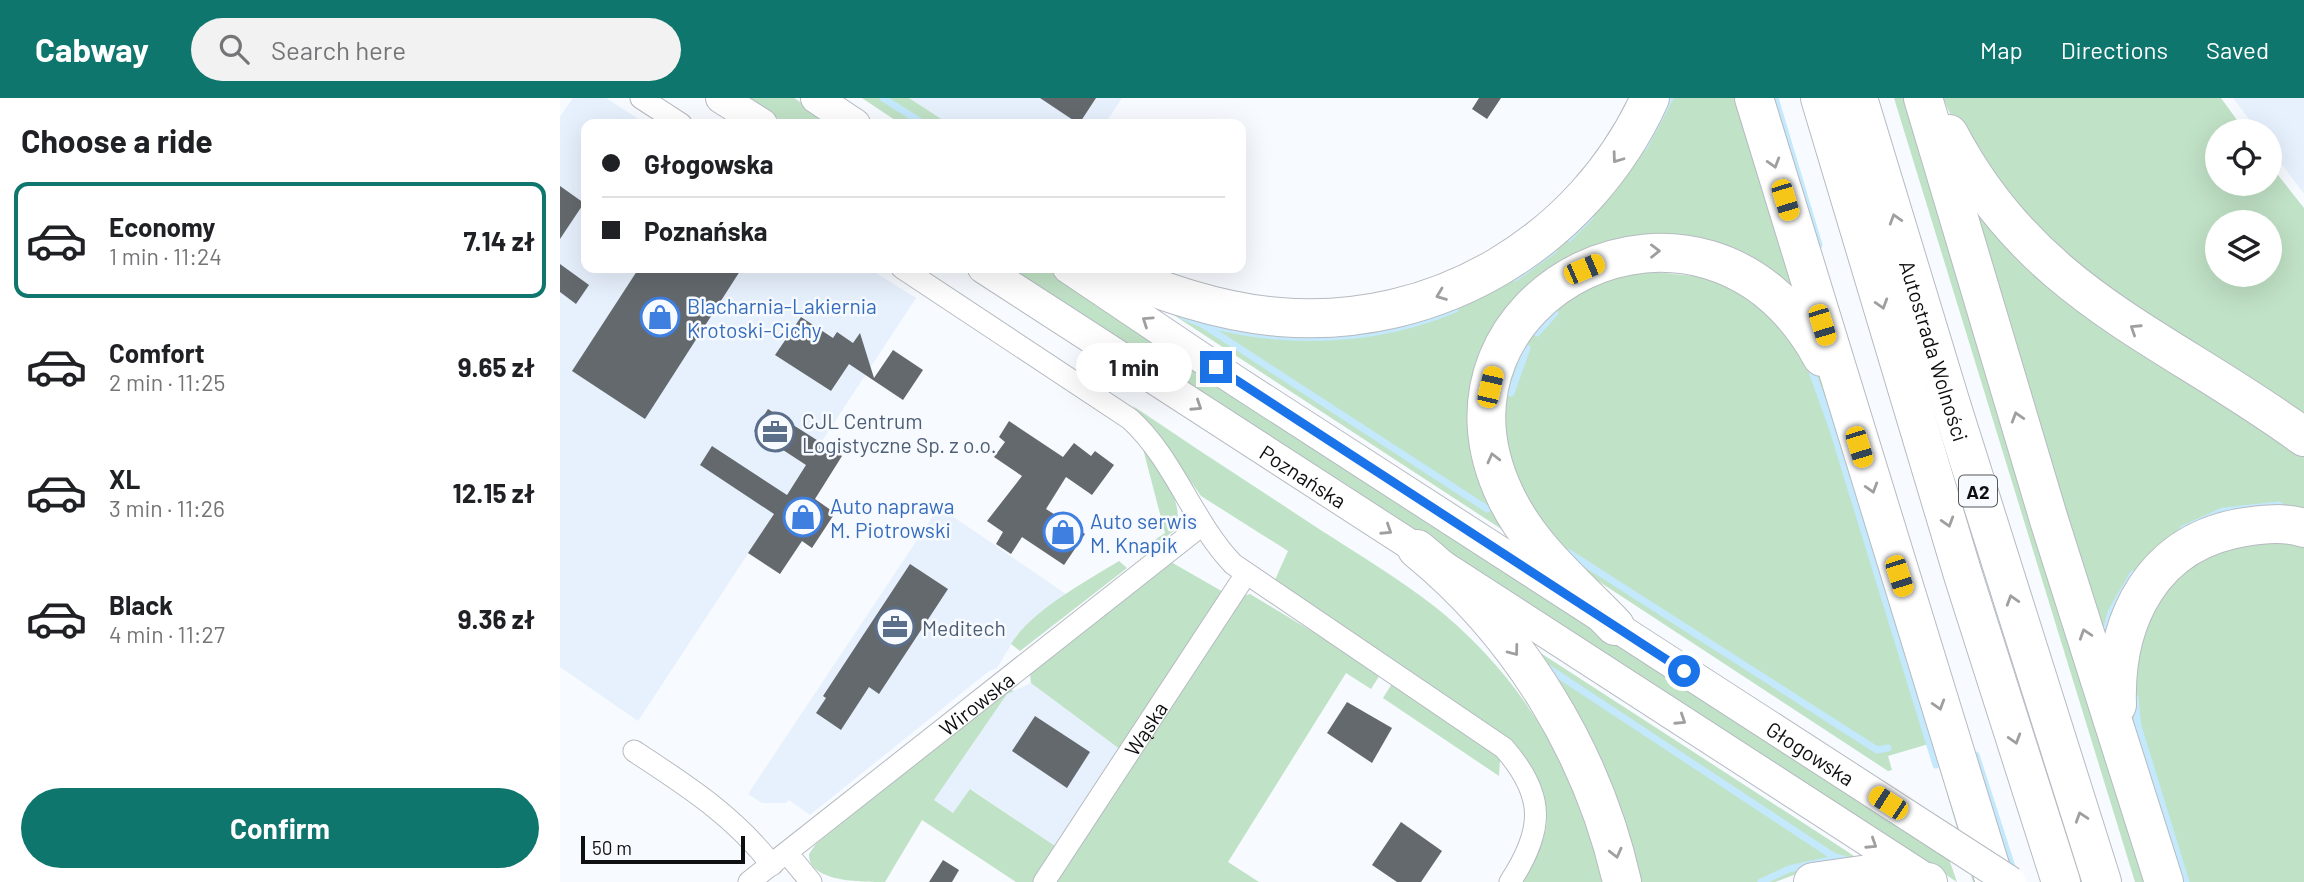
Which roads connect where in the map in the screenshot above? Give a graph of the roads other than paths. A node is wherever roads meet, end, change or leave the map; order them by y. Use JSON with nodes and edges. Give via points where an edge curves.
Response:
{"nodes":[{"id":1,"x":641,"y":98,"type":"edge"},
{"id":2,"x":721,"y":98,"type":"edge"},
{"id":3,"x":816,"y":98,"type":"edge"},
{"id":4,"x":1650,"y":98,"type":"edge"},
{"id":5,"x":1754,"y":98,"type":"edge"},
{"id":6,"x":1820,"y":98,"type":"edge"},
{"id":7,"x":1858,"y":98,"type":"edge"},
{"id":8,"x":1923,"y":98,"type":"edge"},
{"id":9,"x":1931,"y":98,"type":"edge"},
{"id":10,"x":673,"y":119,"type":"edge"},
{"id":11,"x":754,"y":119,"type":"edge"},
{"id":12,"x":848,"y":119,"type":"edge"},
{"id":13,"x":910,"y":273,"type":"edge"},
{"id":14,"x":992,"y":273,"type":"edge"},
{"id":15,"x":1076,"y":273,"type":"edge"},
{"id":16,"x":1114,"y":273,"type":"edge"},
{"id":17,"x":1852,"y":423,"type":"junction"},
{"id":18,"x":2304,"y":437,"type":"edge"},
{"id":19,"x":1202,"y":525,"type":"junction"},
{"id":20,"x":2304,"y":528,"type":"edge"},
{"id":21,"x":1417,"y":549,"type":"junction"},
{"id":22,"x":1246,"y":574,"type":"junction"},
{"id":23,"x":1615,"y":626,"type":"junction"},
{"id":24,"x":1647,"y":648,"type":"joint"},
{"id":25,"x":1624,"y":683,"type":"joint"},
{"id":26,"x":634,"y":751,"type":"dead end"},
{"id":27,"x":2127,"y":769,"type":"junction"},
{"id":28,"x":779,"y":859,"type":"junction"},
{"id":29,"x":749,"y":882,"type":"edge"},
{"id":30,"x":811,"y":882,"type":"edge"},
{"id":31,"x":1044,"y":882,"type":"edge"},
{"id":32,"x":1510,"y":882,"type":"edge"},
{"id":33,"x":1622,"y":882,"type":"edge"},
{"id":34,"x":1813,"y":882,"type":"edge"},
{"id":35,"x":1930,"y":882,"type":"edge"},
{"id":36,"x":1995,"y":882,"type":"edge"},
{"id":37,"x":2011,"y":882,"type":"edge"},
{"id":38,"x":2061,"y":882,"type":"edge"},
{"id":39,"x":2102,"y":882,"type":"edge"},
{"id":40,"x":2164,"y":882,"type":"edge"}],
"edges":[{"from":1,"to":10,"type":"street"},
{"from":2,"to":11,"type":"main road"},
{"from":3,"to":12,"type":"main road"},
{"from":4,"to":16,"type":"highway","one_way":true,"via":[[1622,151],[1555,228],[1497,270],[1433,299],[1342,318],[1278,317],[1182,298]]},
{"from":5,"to":17,"type":"highway","one_way":true},
{"from":6,"to":38,"type":"highway","name":"Autostrada Wolności","number":"A2","one_way":true},
{"from":39,"to":7,"type":"highway","name":"Autostrada Wolności","number":"A2","one_way":true},
{"from":27,"to":8,"type":"highway","one_way":true},
{"from":18,"to":9,"type":"highway","one_way":true,"via":[[2242,393],[2115,316],[2061,276],[1985,193]]},
{"from":13,"to":19,"type":"street","via":[[1130,419],[1148,437]]},
{"from":14,"to":21,"type":"main road","name":"Poznańska","one_way":true},
{"from":23,"to":15,"type":"main road","name":"Poznańska","one_way":true},
{"from":23,"to":17,"type":"highway","one_way":true,"via":[[1525,531],[1493,461],[1487,418],[1494,372],[1515,329],[1539,302],[1572,275],[1614,257],[1656,251],[1710,258],[1752,279],[1803,327],[1827,366]]},
{"from":17,"to":36,"type":"highway","one_way":true},
{"from":19,"to":22,"type":"street"},
{"from":19,"to":28,"type":"street","name":"Wirowska"},
{"from":20,"to":27,"type":"highway","via":[[2262,524],[2206,538],[2171,560],[2143,591],[2119,650],[2119,728]]},
{"from":21,"to":25,"type":"main road","name":"Poznańska"},
{"from":21,"to":33,"type":"highway","one_way":true,"via":[[1470,596],[1545,696],[1590,778],[1614,843]]},
{"from":22,"to":31,"type":"street","name":"Wąska"},
{"from":22,"to":32,"type":"street","via":[[1504,748],[1526,777],[1537,823],[1533,842]]},
{"from":23,"to":24,"type":"main road","name":"Poznańska"},
{"from":24,"to":37,"type":"main road","name":"Głogowska","bridge":true},
{"from":25,"to":35,"type":"main road","name":"Głogowska","one_way":true},
{"from":26,"to":28,"type":"street","via":[[726,815]]},
{"from":27,"to":40,"type":"highway"},
{"from":28,"to":29,"type":"street","name":"Wirowska"},
{"from":28,"to":30,"type":"street"},
{"from":34,"to":35,"type":"highway","via":[[1869,874]]}]}
